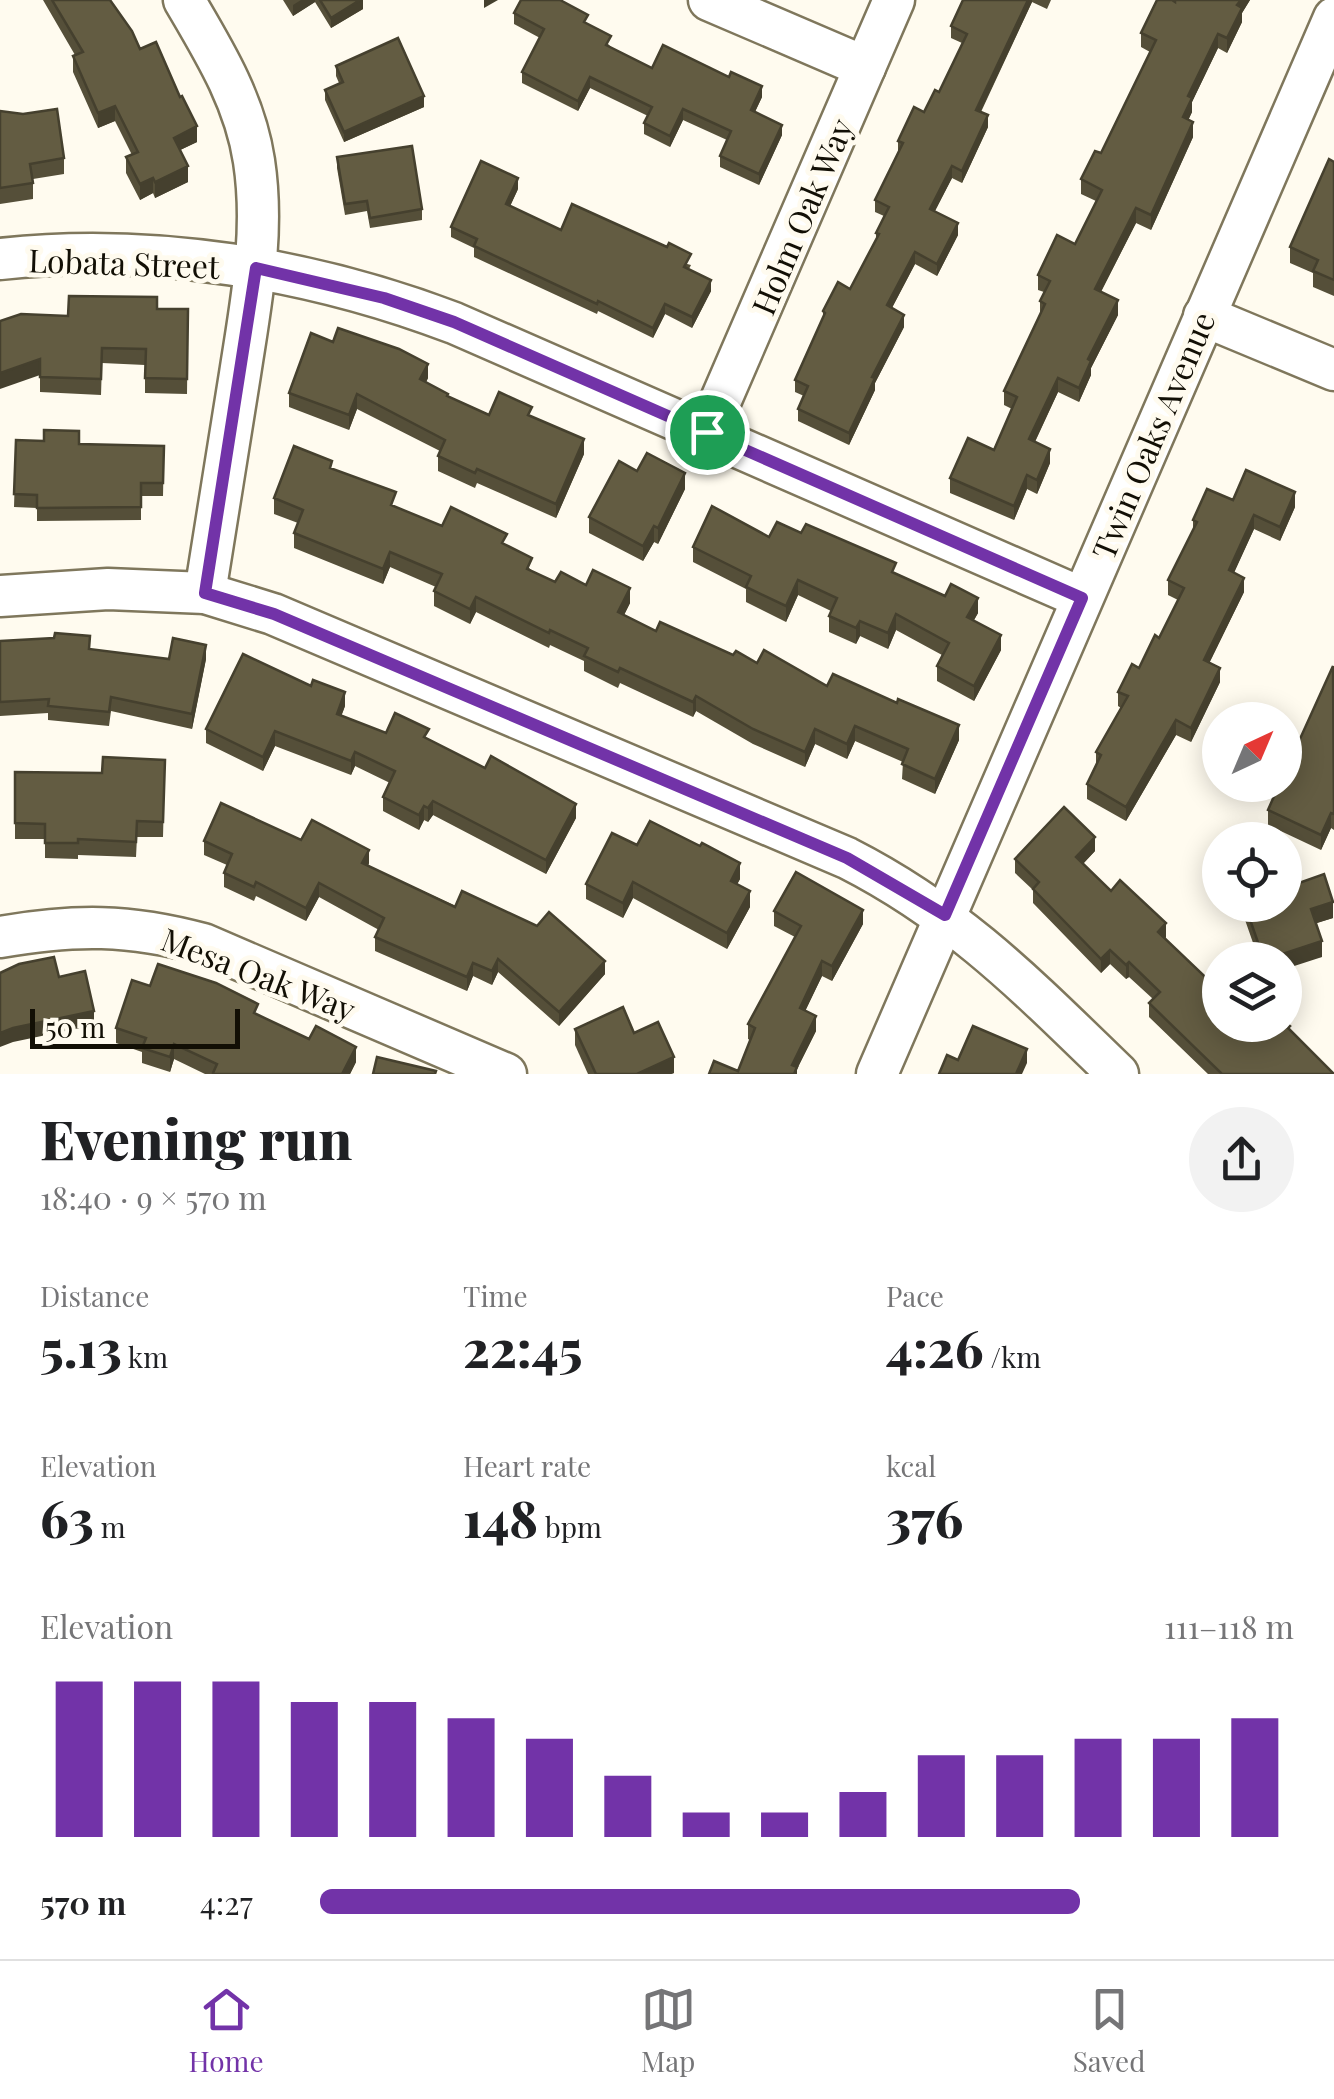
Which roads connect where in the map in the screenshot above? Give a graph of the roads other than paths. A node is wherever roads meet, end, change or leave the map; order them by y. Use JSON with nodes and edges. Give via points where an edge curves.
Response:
{"nodes":[{"id":1,"x":184,"y":0,"type":"edge"},
{"id":2,"x":709,"y":0,"type":"edge"},
{"id":3,"x":894,"y":0,"type":"edge"},
{"id":4,"x":1334,"y":18,"type":"edge"},
{"id":5,"x":865,"y":67,"type":"junction"},
{"id":6,"x":0,"y":259,"type":"edge"},
{"id":7,"x":256,"y":268,"type":"junction"},
{"id":8,"x":1204,"y":316,"type":"junction"},
{"id":9,"x":1334,"y":370,"type":"edge"},
{"id":10,"x":707,"y":432,"type":"junction"},
{"id":11,"x":205,"y":593,"type":"junction"},
{"id":12,"x":0,"y":596,"type":"edge"},
{"id":13,"x":1082,"y":598,"type":"junction"},
{"id":14,"x":945,"y":915,"type":"junction"},
{"id":15,"x":0,"y":937,"type":"edge"},
{"id":16,"x":506,"y":1074,"type":"edge"},
{"id":17,"x":877,"y":1074,"type":"edge"},
{"id":18,"x":1118,"y":1074,"type":"edge"}],
"edges":[{"from":1,"to":7,"type":"street","via":[[246,126],[259,206]]},
{"from":2,"to":5,"type":"street"},
{"from":3,"to":5,"type":"street","name":"Holm Oak Way"},
{"from":4,"to":8,"type":"street","name":"Twin Oaks Avenue"},
{"from":5,"to":10,"type":"street","name":"Holm Oak Way"},
{"from":6,"to":7,"type":"street","name":"Lobata Street","via":[[94,254]]},
{"from":7,"to":10,"type":"street","name":"Lobata Street","via":[[424,311]]},
{"from":7,"to":11,"type":"street"},
{"from":8,"to":9,"type":"street"},
{"from":8,"to":13,"type":"street","name":"Twin Oaks Avenue"},
{"from":10,"to":13,"type":"street","name":"Lobata Street"},
{"from":11,"to":12,"type":"street","via":[[108,589]]},
{"from":11,"to":14,"type":"street","via":[[274,614],[847,858]]},
{"from":13,"to":14,"type":"street","name":"Twin Oaks Avenue"},
{"from":14,"to":17,"type":"street","name":"Twin Oaks Avenue"},
{"from":14,"to":18,"type":"street"},
{"from":15,"to":16,"type":"street","name":"Mesa Oak Way","via":[[67,926],[159,932],[203,944]]}]}
